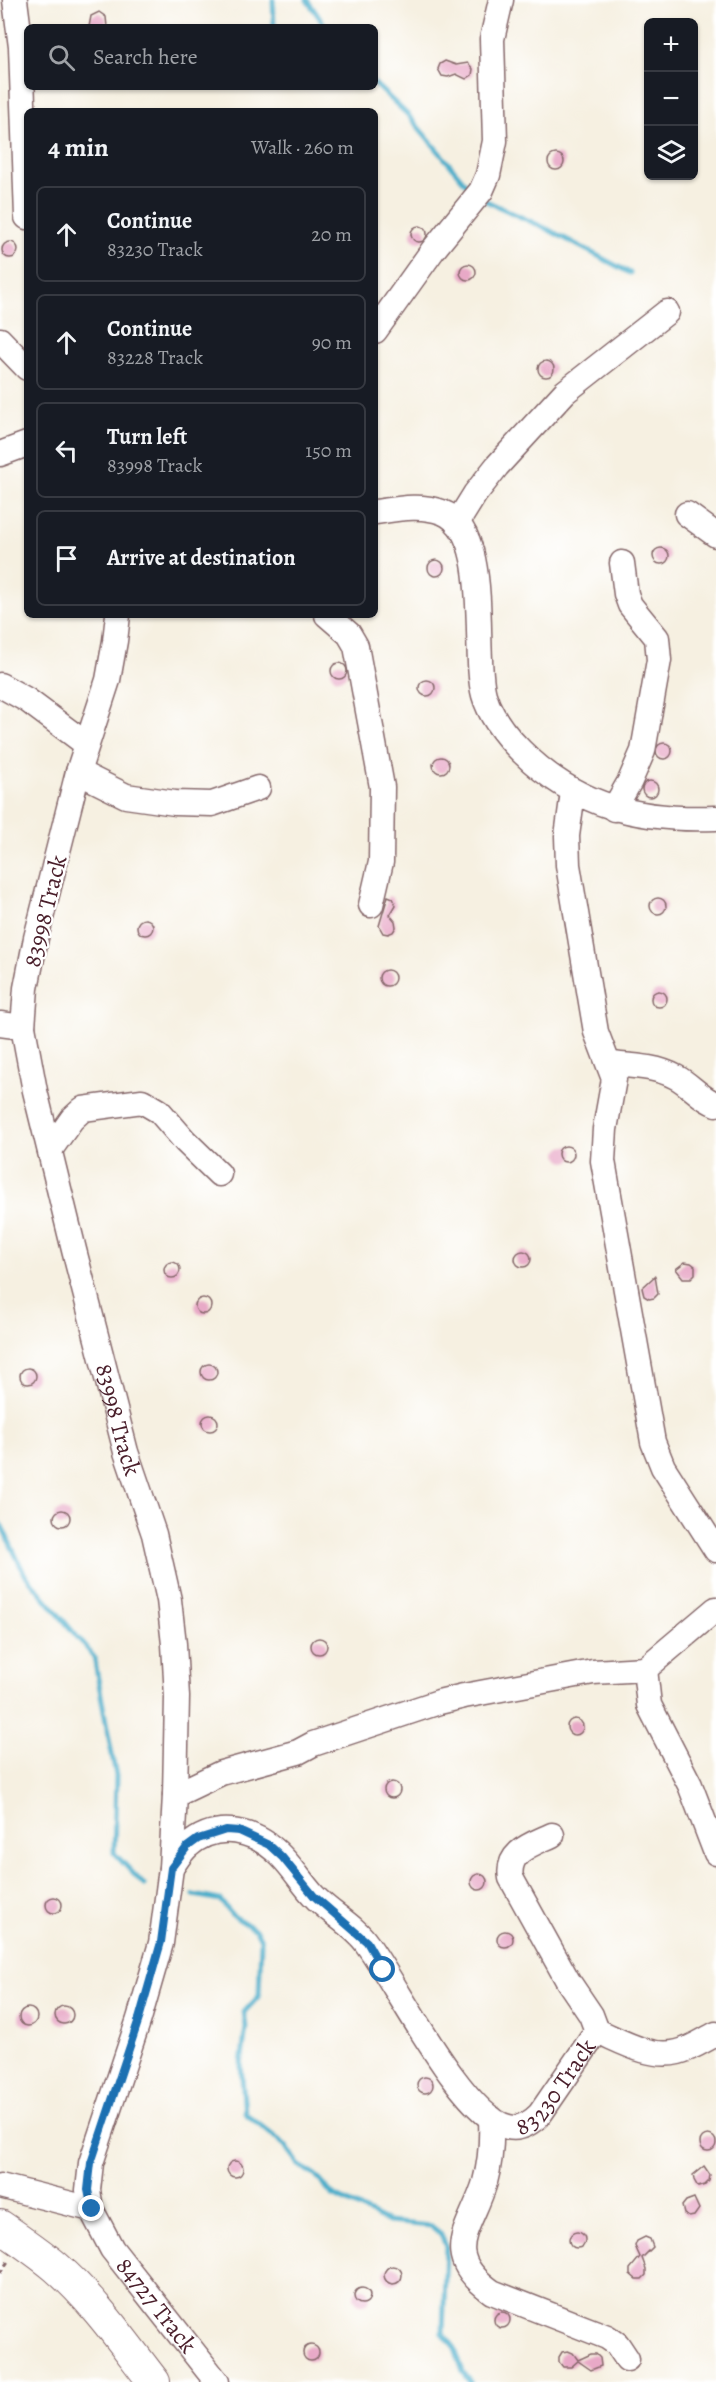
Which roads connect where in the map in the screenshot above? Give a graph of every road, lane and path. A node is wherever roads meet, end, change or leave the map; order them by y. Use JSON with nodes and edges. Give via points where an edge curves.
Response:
{"nodes":[{"id":1,"x":15,"y":0,"type":"edge"},
{"id":2,"x":501,"y":0,"type":"edge"},
{"id":3,"x":24,"y":132,"type":"edge"},
{"id":4,"x":667,"y":312,"type":"dead end"},
{"id":5,"x":378,"y":327,"type":"edge"},
{"id":6,"x":0,"y":340,"type":"edge"},
{"id":7,"x":24,"y":365,"type":"edge"},
{"id":8,"x":24,"y":445,"type":"edge"},
{"id":9,"x":0,"y":454,"type":"edge"},
{"id":10,"x":378,"y":512,"type":"edge"},
{"id":11,"x":687,"y":514,"type":"dead end"},
{"id":12,"x":457,"y":523,"type":"junction"},
{"id":13,"x":716,"y":535,"type":"edge"},
{"id":14,"x":622,"y":563,"type":"dead end"},
{"id":15,"x":118,"y":618,"type":"edge"},
{"id":16,"x":330,"y":618,"type":"edge"},
{"id":17,"x":0,"y":685,"type":"edge"},
{"id":18,"x":86,"y":744,"type":"junction"},
{"id":19,"x":78,"y":772,"type":"junction"},
{"id":20,"x":258,"y":788,"type":"dead end"},
{"id":21,"x":573,"y":792,"type":"junction"},
{"id":22,"x":614,"y":808,"type":"junction"},
{"id":23,"x":716,"y":818,"type":"edge"},
{"id":24,"x":370,"y":905,"type":"dead end"},
{"id":25,"x":12,"y":1025,"type":"edge"},
{"id":26,"x":610,"y":1064,"type":"junction"},
{"id":27,"x":716,"y":1104,"type":"edge"},
{"id":28,"x":50,"y":1150,"type":"junction"},
{"id":29,"x":219,"y":1174,"type":"dead end"},
{"id":30,"x":716,"y":1550,"type":"edge"},
{"id":31,"x":716,"y":1609,"type":"edge"},
{"id":32,"x":645,"y":1670,"type":"junction"},
{"id":33,"x":175,"y":1795,"type":"junction"},
{"id":34,"x":552,"y":1835,"type":"dead end"},
{"id":35,"x":716,"y":1853,"type":"edge"},
{"id":36,"x":171,"y":1868,"type":"junction"},
{"id":37,"x":597,"y":2031,"type":"junction"},
{"id":38,"x":716,"y":2034,"type":"edge"},
{"id":39,"x":491,"y":2118,"type":"junction"},
{"id":40,"x":0,"y":2186,"type":"edge"},
{"id":41,"x":95,"y":2218,"type":"junction"},
{"id":42,"x":0,"y":2226,"type":"edge"},
{"id":43,"x":627,"y":2360,"type":"dead end"},
{"id":44,"x":154,"y":2382,"type":"edge"},
{"id":45,"x":217,"y":2382,"type":"edge"}],
"edges":[{"from":1,"to":3,"type":"street"},
{"from":2,"to":5,"type":"street","via":[[492,39],[495,141],[488,175],[481,191]]},
{"from":4,"to":12,"type":"street","via":[[565,392],[497,466]]},
{"from":6,"to":7,"type":"street"},
{"from":8,"to":9,"type":"street"},
{"from":10,"to":12,"type":"street","via":[[433,509]]},
{"from":11,"to":13,"type":"street"},
{"from":12,"to":21,"type":"street","via":[[468,541],[473,561],[481,681],[489,708],[526,756]]},
{"from":14,"to":22,"type":"street","via":[[630,605],[657,638],[659,660],[643,751]]},
{"from":15,"to":18,"type":"street","name":"83998 Track","via":[[108,680]]},
{"from":16,"to":24,"type":"street","via":[[356,646],[382,787],[381,862]]},
{"from":17,"to":18,"type":"street","via":[[32,703]]},
{"from":18,"to":19,"type":"street","name":"83998 Track"},
{"from":19,"to":20,"type":"street","via":[[126,796],[175,803],[212,804]]},
{"from":19,"to":25,"type":"street","name":"83998 Track","via":[[26,988]]},
{"from":21,"to":22,"type":"street"},
{"from":21,"to":26,"type":"street","via":[[568,865],[596,1032]]},
{"from":22,"to":23,"type":"street","via":[[656,818]]},
{"from":25,"to":28,"type":"street","name":"83998 Track"},
{"from":26,"to":27,"type":"street","via":[[665,1072]]},
{"from":26,"to":30,"type":"street","via":[[614,1079],[603,1161],[653,1442],[663,1467]]},
{"from":28,"to":29,"type":"street","via":[[83,1109],[142,1101],[159,1111]]},
{"from":28,"to":33,"type":"street","name":"83998 Track","via":[[126,1452],[154,1534],[169,1600],[177,1696]]},
{"from":31,"to":32,"type":"street"},
{"from":32,"to":33,"type":"street","via":[[593,1672],[438,1702],[298,1752],[221,1773]]},
{"from":32,"to":35,"type":"street","via":[[650,1705],[690,1785]]},
{"from":33,"to":36,"type":"street","name":"83998 Track"},
{"from":34,"to":37,"type":"street","name":"83230 Track","via":[[516,1855],[511,1878]]},
{"from":36,"to":39,"type":"street","name":"83230 Track","via":[[187,1847],[212,1833],[239,1831],[269,1845],[314,1896],[367,1942],[441,2060],[474,2103]]},
{"from":36,"to":41,"type":"street","name":"83998 Track","via":[[161,1942],[91,2163],[88,2190]]},
{"from":37,"to":38,"type":"street","via":[[640,2049],[664,2053],[684,2050]]},
{"from":37,"to":39,"type":"street","name":"83230 Track","via":[[534,2121],[508,2127]]},
{"from":39,"to":43,"type":"street","via":[[490,2162],[463,2234],[463,2259],[469,2270],[478,2283],[492,2292],[607,2337]]},
{"from":40,"to":41,"type":"street"},
{"from":41,"to":45,"type":"street","name":"84727 Track","via":[[126,2269]]},
{"from":42,"to":44,"type":"main road","via":[[74,2284]]}]}
